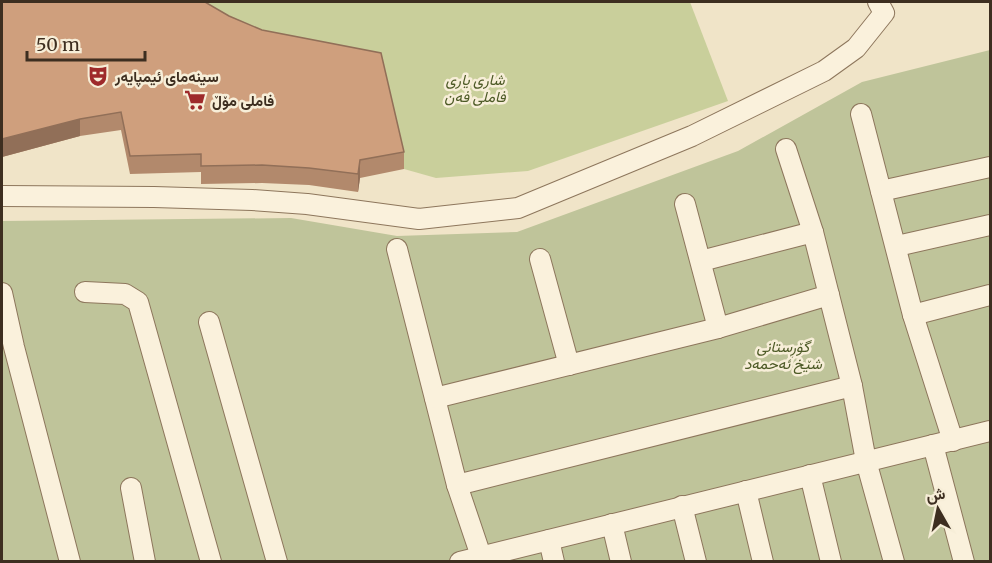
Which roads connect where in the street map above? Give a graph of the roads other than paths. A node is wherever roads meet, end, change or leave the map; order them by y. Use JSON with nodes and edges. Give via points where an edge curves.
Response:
{"nodes":[{"id":1,"x":879,"y":2,"type":"edge"},
{"id":2,"x":861,"y":114,"type":"dead end"},
{"id":3,"x":786,"y":149,"type":"dead end"},
{"id":4,"x":990,"y":167,"type":"edge"},
{"id":5,"x":881,"y":190,"type":"junction"},
{"id":6,"x":2,"y":196,"type":"edge"},
{"id":7,"x":685,"y":204,"type":"dead end"},
{"id":8,"x":990,"y":225,"type":"edge"},
{"id":9,"x":813,"y":232,"type":"junction"},
{"id":10,"x":897,"y":246,"type":"junction"},
{"id":11,"x":397,"y":249,"type":"dead end"},
{"id":12,"x":540,"y":259,"type":"dead end"},
{"id":13,"x":701,"y":261,"type":"junction"},
{"id":14,"x":85,"y":292,"type":"dead end"},
{"id":15,"x":2,"y":293,"type":"edge"},
{"id":16,"x":829,"y":295,"type":"junction"},
{"id":17,"x":990,"y":295,"type":"edge"},
{"id":18,"x":914,"y":315,"type":"junction"},
{"id":19,"x":209,"y":322,"type":"dead end"},
{"id":20,"x":718,"y":328,"type":"junction"},
{"id":21,"x":569,"y":365,"type":"junction"},
{"id":22,"x":852,"y":386,"type":"junction"},
{"id":23,"x":435,"y":398,"type":"junction"},
{"id":24,"x":990,"y":431,"type":"edge"},
{"id":25,"x":952,"y":441,"type":"junction"},
{"id":26,"x":933,"y":445,"type":"junction"},
{"id":27,"x":866,"y":461,"type":"junction"},
{"id":28,"x":810,"y":475,"type":"junction"},
{"id":29,"x":457,"y":485,"type":"junction"},
{"id":30,"x":131,"y":488,"type":"dead end"},
{"id":31,"x":746,"y":491,"type":"junction"},
{"id":32,"x":682,"y":507,"type":"junction"},
{"id":33,"x":612,"y":524,"type":"junction"},
{"id":34,"x":549,"y":540,"type":"junction"},
{"id":35,"x":482,"y":559,"type":"edge"},
{"id":36,"x":70,"y":561,"type":"edge"},
{"id":37,"x":146,"y":561,"type":"edge"},
{"id":38,"x":211,"y":561,"type":"edge"},
{"id":39,"x":277,"y":561,"type":"edge"},
{"id":40,"x":460,"y":561,"type":"edge"},
{"id":41,"x":554,"y":561,"type":"edge"},
{"id":42,"x":621,"y":561,"type":"edge"},
{"id":43,"x":696,"y":561,"type":"edge"},
{"id":44,"x":763,"y":561,"type":"edge"},
{"id":45,"x":831,"y":561,"type":"edge"},
{"id":46,"x":894,"y":561,"type":"edge"},
{"id":47,"x":964,"y":561,"type":"edge"}],
"edges":[{"from":1,"to":6,"type":"street","via":[[884,13],[856,48],[824,71],[692,136],[518,208],[419,219],[252,200]]},
{"from":2,"to":5,"type":"street"},
{"from":3,"to":9,"type":"street"},
{"from":4,"to":5,"type":"street"},
{"from":5,"to":10,"type":"street"},
{"from":7,"to":13,"type":"street"},
{"from":8,"to":10,"type":"street"},
{"from":9,"to":13,"type":"street"},
{"from":9,"to":16,"type":"street"},
{"from":10,"to":18,"type":"street"},
{"from":11,"to":23,"type":"street"},
{"from":12,"to":21,"type":"street"},
{"from":13,"to":20,"type":"street"},
{"from":14,"to":38,"type":"street","via":[[125,294],[138,302]]},
{"from":15,"to":36,"type":"street"},
{"from":16,"to":20,"type":"street"},
{"from":16,"to":22,"type":"street"},
{"from":17,"to":18,"type":"street"},
{"from":18,"to":25,"type":"street"},
{"from":19,"to":39,"type":"street"},
{"from":20,"to":21,"type":"street"},
{"from":21,"to":23,"type":"street"},
{"from":22,"to":27,"type":"street"},
{"from":22,"to":29,"type":"street"},
{"from":23,"to":29,"type":"street"},
{"from":24,"to":25,"type":"street"},
{"from":25,"to":26,"type":"street"},
{"from":26,"to":27,"type":"street"},
{"from":26,"to":47,"type":"street"},
{"from":27,"to":28,"type":"street"},
{"from":27,"to":46,"type":"street"},
{"from":28,"to":31,"type":"street"},
{"from":28,"to":45,"type":"street"},
{"from":29,"to":35,"type":"street"},
{"from":30,"to":37,"type":"street"},
{"from":31,"to":32,"type":"street"},
{"from":31,"to":44,"type":"street"},
{"from":32,"to":33,"type":"street"},
{"from":32,"to":43,"type":"street"},
{"from":33,"to":34,"type":"street"},
{"from":33,"to":42,"type":"street"},
{"from":34,"to":35,"type":"street"},
{"from":34,"to":41,"type":"street"},
{"from":35,"to":40,"type":"street"}]}
